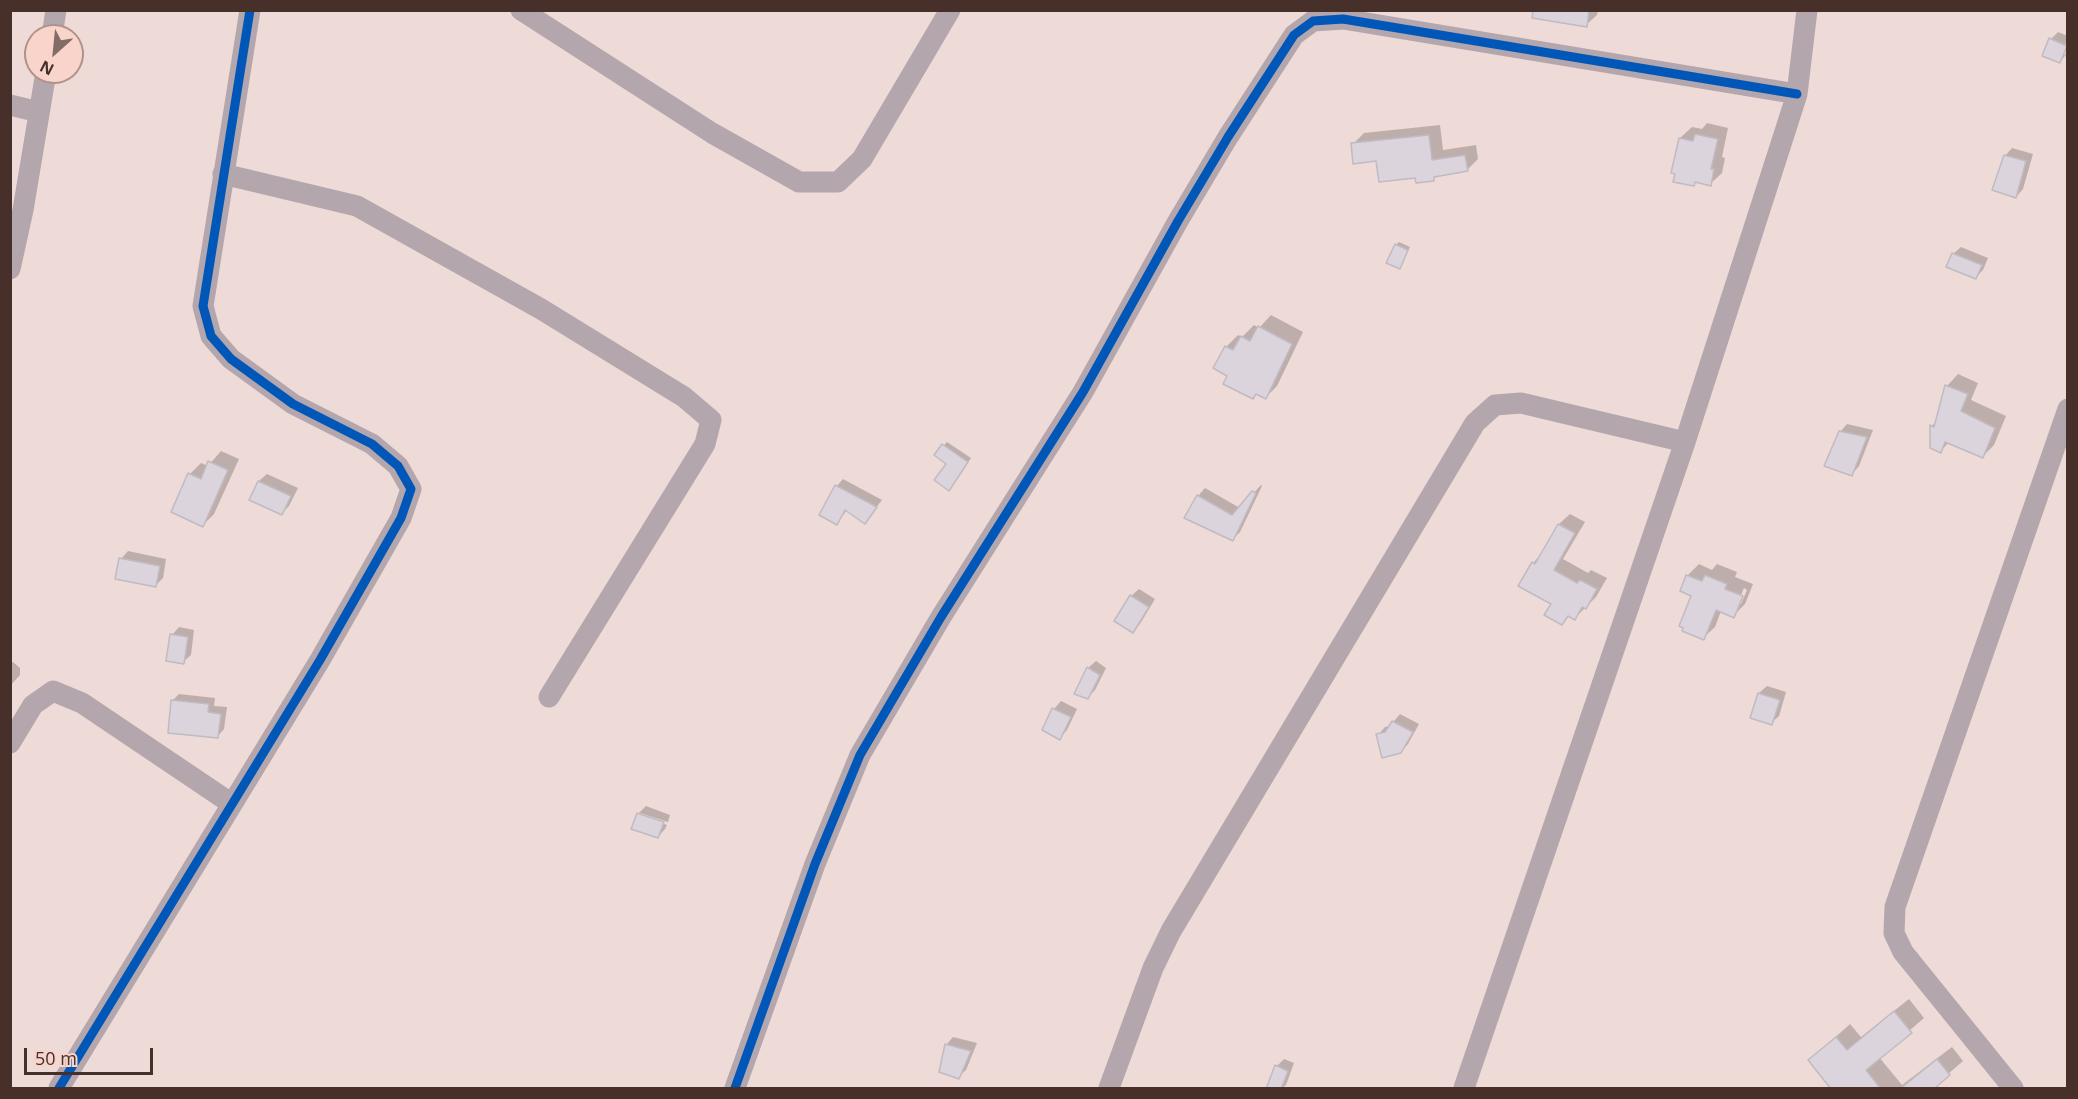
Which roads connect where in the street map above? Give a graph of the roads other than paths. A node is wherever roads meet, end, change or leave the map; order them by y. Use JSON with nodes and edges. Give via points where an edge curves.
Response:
{"nodes":[{"id":1,"x":250,"y":10,"type":"edge"},
{"id":2,"x":521,"y":10,"type":"edge"},
{"id":3,"x":950,"y":10,"type":"edge"},
{"id":4,"x":1807,"y":10,"type":"edge"},
{"id":5,"x":44,"y":84,"type":"edge"},
{"id":6,"x":1797,"y":94,"type":"junction"},
{"id":7,"x":10,"y":105,"type":"edge"},
{"id":8,"x":39,"y":112,"type":"junction"},
{"id":9,"x":223,"y":174,"type":"junction"},
{"id":10,"x":10,"y":269,"type":"edge"},
{"id":11,"x":2067,"y":409,"type":"edge"},
{"id":12,"x":1685,"y":442,"type":"junction"},
{"id":13,"x":549,"y":698,"type":"dead end"},
{"id":14,"x":10,"y":743,"type":"edge"},
{"id":15,"x":232,"y":804,"type":"junction"},
{"id":16,"x":59,"y":1089,"type":"edge"},
{"id":17,"x":735,"y":1089,"type":"edge"},
{"id":18,"x":1109,"y":1089,"type":"edge"},
{"id":19,"x":1464,"y":1089,"type":"edge"},
{"id":20,"x":2013,"y":1089,"type":"edge"}],
"edges":[{"from":1,"to":9,"type":"street"},
{"from":2,"to":3,"type":"street","via":[[712,133],[799,182],[838,182],[862,159]]},
{"from":4,"to":6,"type":"street"},
{"from":5,"to":8,"type":"street"},
{"from":6,"to":12,"type":"street"},
{"from":6,"to":17,"type":"street","via":[[1343,19],[1313,21],[1294,35],[1178,221],[1083,392],[860,754],[815,864]]},
{"from":7,"to":8,"type":"street"},
{"from":8,"to":10,"type":"street"},
{"from":9,"to":13,"type":"street","via":[[357,206],[541,309],[684,397],[711,420],[705,444]]},
{"from":9,"to":15,"type":"street","via":[[203,306],[211,336],[231,359],[293,404],[372,444],[398,466],[411,489],[401,518]]},
{"from":11,"to":20,"type":"street","via":[[1895,907],[1894,933],[1902,952]]},
{"from":12,"to":18,"type":"street","via":[[1521,404],[1496,405],[1475,423],[1171,931],[1153,968]]},
{"from":12,"to":19,"type":"street"},
{"from":14,"to":15,"type":"street","via":[[33,705],[53,691],[82,703]]},
{"from":15,"to":16,"type":"street"}]}
